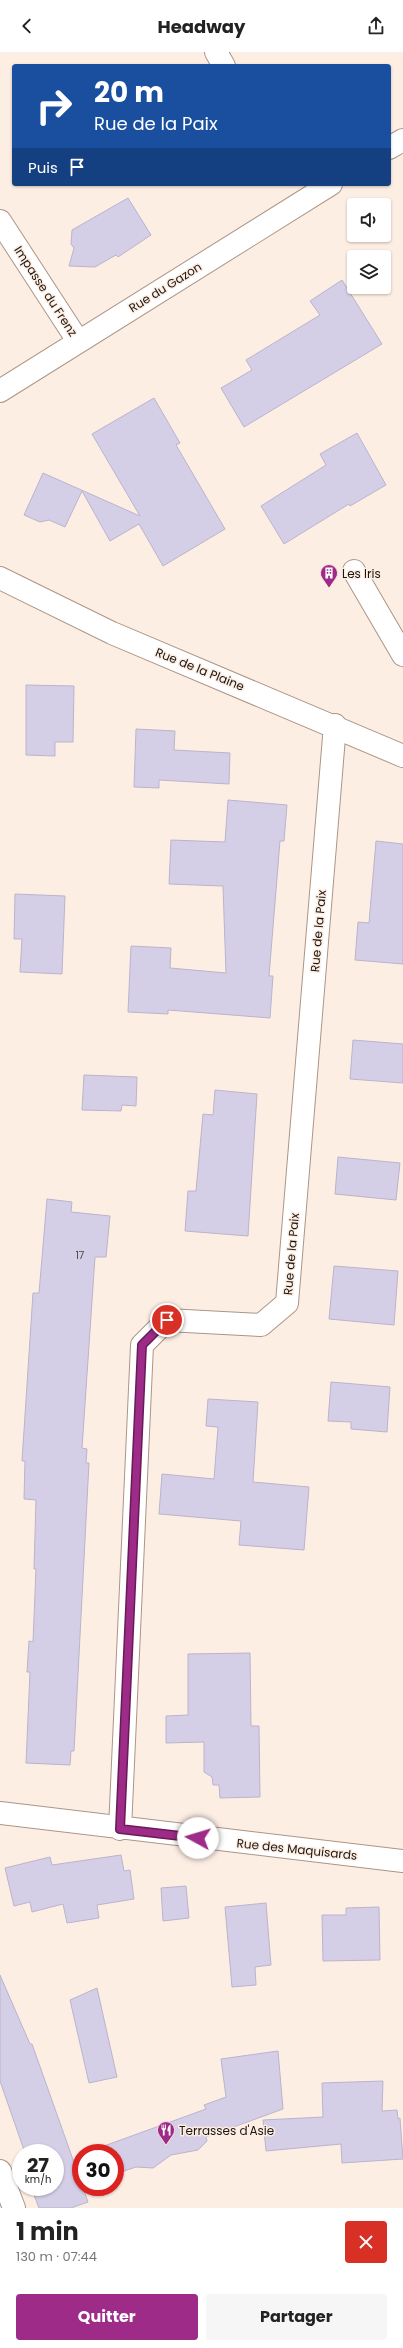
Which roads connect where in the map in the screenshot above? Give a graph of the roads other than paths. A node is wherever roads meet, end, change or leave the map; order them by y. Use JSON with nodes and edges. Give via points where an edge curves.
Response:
{"nodes":[{"id":1,"x":216,"y":52,"type":"edge"},
{"id":2,"x":223,"y":64,"type":"edge"},
{"id":3,"x":403,"y":140,"type":"edge"},
{"id":4,"x":391,"y":147,"type":"edge"},
{"id":5,"x":324,"y":186,"type":"edge"},
{"id":6,"x":302,"y":192,"type":"edge"},
{"id":7,"x":0,"y":221,"type":"edge"},
{"id":8,"x":78,"y":342,"type":"junction"},
{"id":9,"x":0,"y":391,"type":"edge"},
{"id":10,"x":354,"y":571,"type":"dead end"},
{"id":11,"x":0,"y":578,"type":"edge"},
{"id":12,"x":403,"y":656,"type":"edge"},
{"id":13,"x":335,"y":725,"type":"junction"},
{"id":14,"x":403,"y":756,"type":"edge"},
{"id":15,"x":0,"y":1814,"type":"edge"},
{"id":16,"x":120,"y":1829,"type":"junction"},
{"id":17,"x":403,"y":1861,"type":"edge"},
{"id":18,"x":0,"y":2171,"type":"edge"},
{"id":19,"x":14,"y":2208,"type":"edge"}],
"edges":[{"from":1,"to":2,"type":"street"},
{"from":3,"to":4,"type":"street"},
{"from":5,"to":6,"type":"street","name":"Rue du Gazon"},
{"from":6,"to":8,"type":"street","name":"Rue du Gazon"},
{"from":7,"to":8,"type":"street","name":"Impasse du Frenz"},
{"from":8,"to":9,"type":"street","name":"Rue du Gazon"},
{"from":10,"to":12,"type":"street"},
{"from":11,"to":13,"type":"street","name":"Rue de la Plaine","via":[[112,633]]},
{"from":13,"to":14,"type":"street","name":"Rue de la Plaine"},
{"from":13,"to":16,"type":"street","name":"Rue de la Paix","via":[[287,1303],[261,1325],[167,1320],[142,1345]]},
{"from":15,"to":16,"type":"street","name":"Rue des Maquisards"},
{"from":16,"to":17,"type":"street","name":"Rue des Maquisards"},
{"from":18,"to":19,"type":"street"}]}
